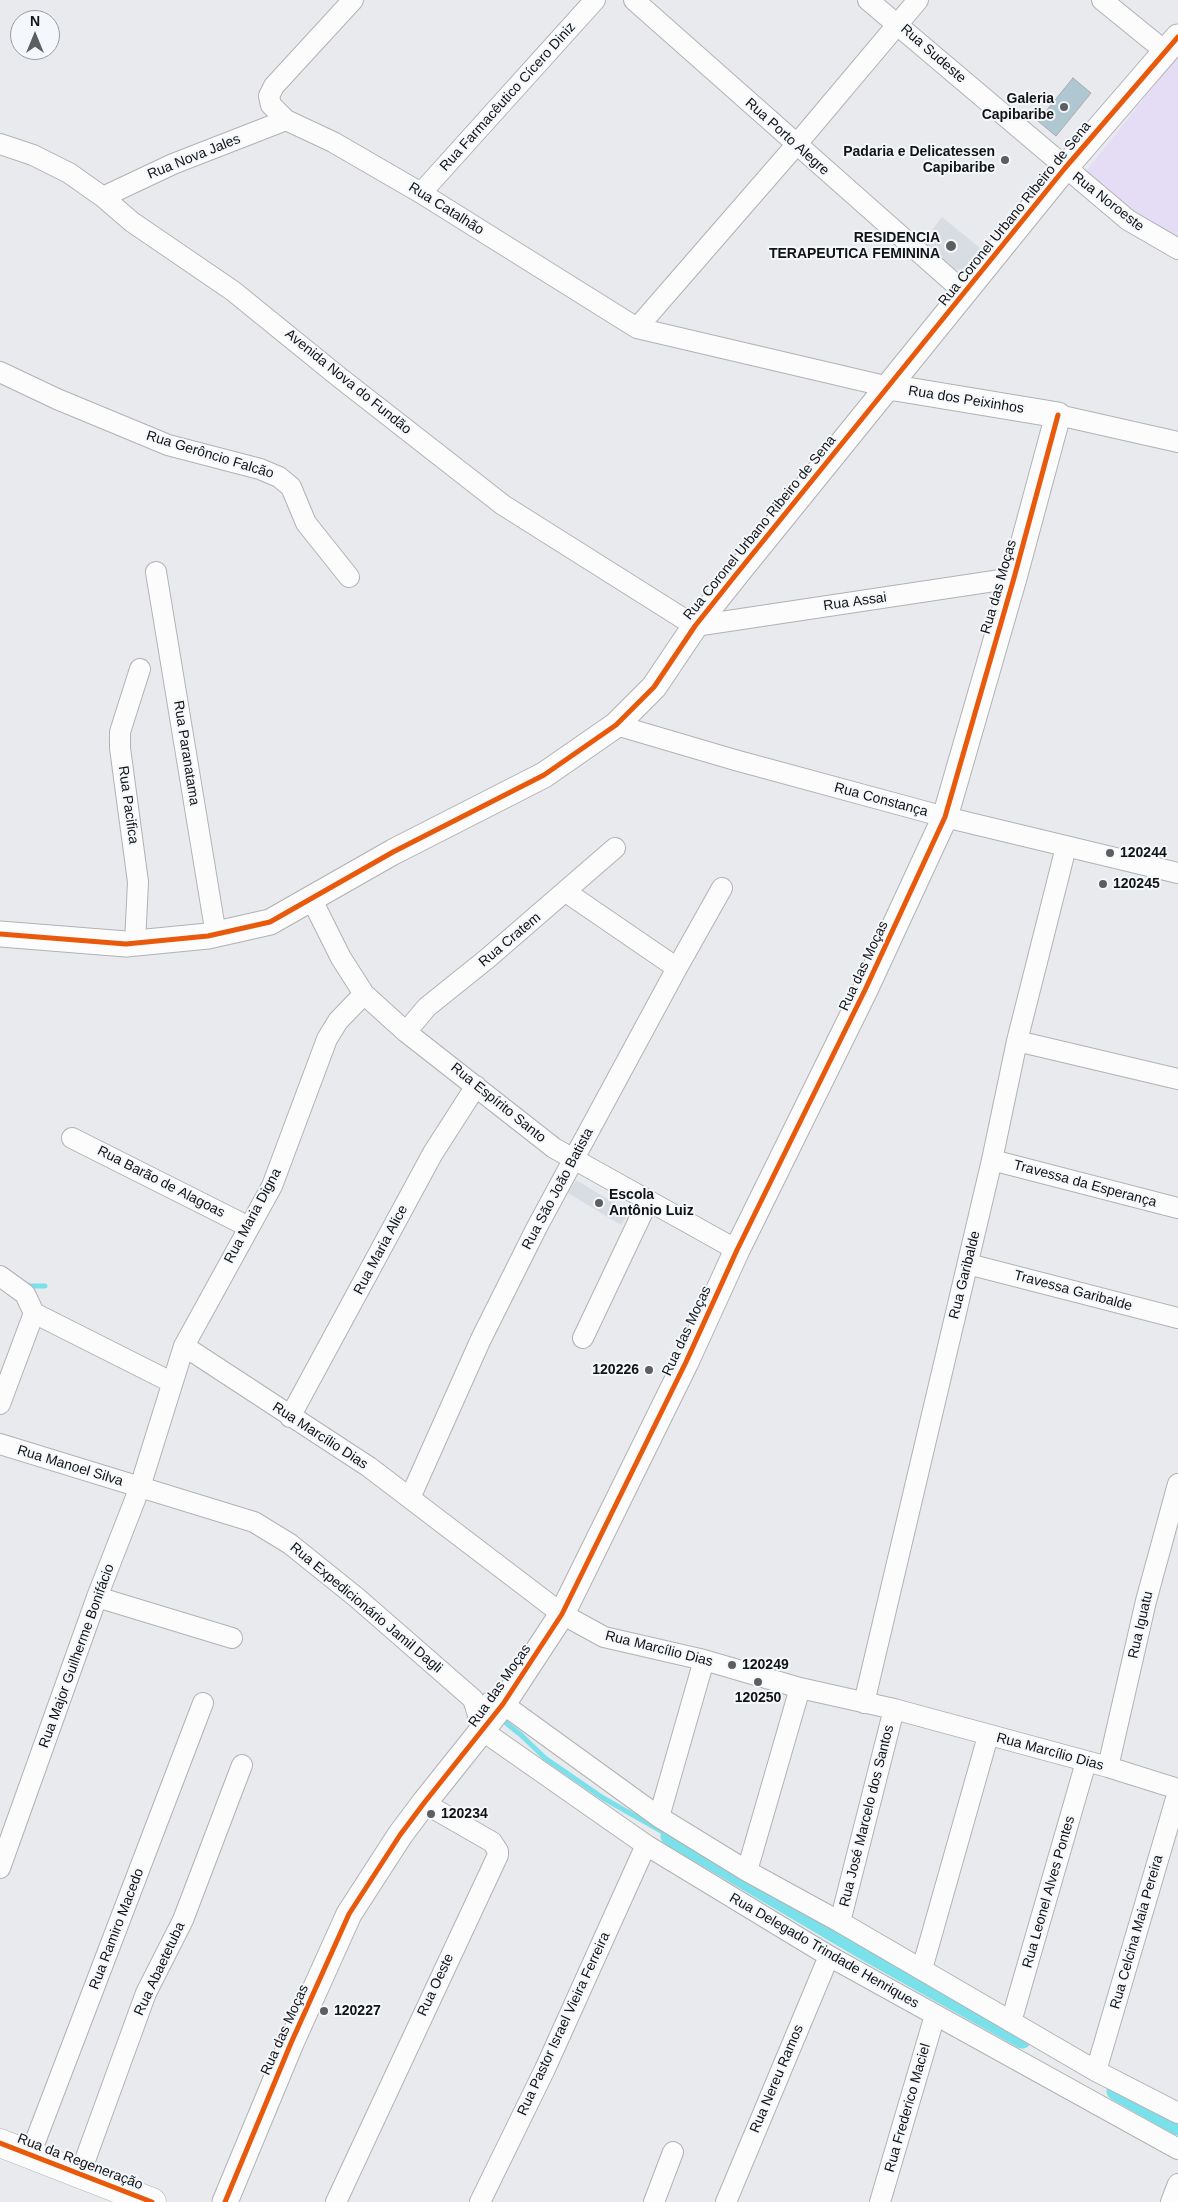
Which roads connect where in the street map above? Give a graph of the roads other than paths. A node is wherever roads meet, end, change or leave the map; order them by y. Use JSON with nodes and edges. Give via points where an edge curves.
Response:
{"nodes":[{"id":1,"x":353,"y":0,"type":"edge"},
{"id":2,"x":596,"y":0,"type":"edge"},
{"id":3,"x":634,"y":0,"type":"edge"},
{"id":4,"x":868,"y":0,"type":"edge"},
{"id":5,"x":918,"y":0,"type":"edge"},
{"id":6,"x":1102,"y":0,"type":"edge"},
{"id":7,"x":898,"y":24,"type":"junction"},
{"id":8,"x":1172,"y":45,"type":"edge"},
{"id":9,"x":286,"y":120,"type":"junction"},
{"id":10,"x":0,"y":144,"type":"edge"},
{"id":11,"x":796,"y":146,"type":"junction"},
{"id":12,"x":1065,"y":168,"type":"junction"},
{"id":13,"x":421,"y":193,"type":"junction"},
{"id":14,"x":103,"y":197,"type":"junction"},
{"id":15,"x":1178,"y":249,"type":"edge"},
{"id":16,"x":964,"y":292,"type":"junction"},
{"id":17,"x":637,"y":328,"type":"junction"},
{"id":18,"x":0,"y":372,"type":"edge"},
{"id":19,"x":889,"y":387,"type":"junction"},
{"id":20,"x":1058,"y":415,"type":"junction"},
{"id":21,"x":1178,"y":442,"type":"edge"},
{"id":22,"x":156,"y":572,"type":"dead end"},
{"id":23,"x":349,"y":577,"type":"dead end"},
{"id":24,"x":1014,"y":578,"type":"junction"},
{"id":25,"x":695,"y":626,"type":"junction"},
{"id":26,"x":140,"y":669,"type":"dead end"},
{"id":27,"x":616,"y":725,"type":"junction"},
{"id":28,"x":945,"y":818,"type":"junction"},
{"id":29,"x":1066,"y":847,"type":"junction"},
{"id":30,"x":615,"y":848,"type":"dead end"},
{"id":31,"x":1178,"y":873,"type":"edge"},
{"id":32,"x":722,"y":888,"type":"dead end"},
{"id":33,"x":566,"y":892,"type":"junction"},
{"id":34,"x":312,"y":900,"type":"junction"},
{"id":35,"x":0,"y":934,"type":"edge"},
{"id":36,"x":216,"y":935,"type":"junction"},
{"id":37,"x":135,"y":943,"type":"junction"},
{"id":38,"x":677,"y":968,"type":"junction"},
{"id":39,"x":364,"y":994,"type":"junction"},
{"id":40,"x":406,"y":1032,"type":"junction"},
{"id":41,"x":1017,"y":1041,"type":"junction"},
{"id":42,"x":1178,"y":1079,"type":"edge"},
{"id":43,"x":476,"y":1086,"type":"junction"},
{"id":44,"x":72,"y":1138,"type":"dead end"},
{"id":45,"x":573,"y":1160,"type":"junction"},
{"id":46,"x":992,"y":1160,"type":"junction"},
{"id":47,"x":648,"y":1201,"type":"junction"},
{"id":48,"x":1178,"y":1208,"type":"edge"},
{"id":49,"x":250,"y":1227,"type":"junction"},
{"id":50,"x":736,"y":1250,"type":"junction"},
{"id":51,"x":968,"y":1264,"type":"junction"},
{"id":52,"x":0,"y":1276,"type":"edge"},
{"id":53,"x":34,"y":1313,"type":"junction"},
{"id":54,"x":1178,"y":1318,"type":"edge"},
{"id":55,"x":583,"y":1338,"type":"dead end"},
{"id":56,"x":184,"y":1346,"type":"junction"},
{"id":57,"x":171,"y":1382,"type":"junction"},
{"id":58,"x":0,"y":1404,"type":"edge"},
{"id":59,"x":290,"y":1417,"type":"junction"},
{"id":60,"x":0,"y":1444,"type":"edge"},
{"id":61,"x":154,"y":1444,"type":"joint"},
{"id":62,"x":1178,"y":1484,"type":"edge"},
{"id":63,"x":140,"y":1487,"type":"junction"},
{"id":64,"x":410,"y":1498,"type":"junction"},
{"id":65,"x":97,"y":1597,"type":"junction"},
{"id":66,"x":562,"y":1614,"type":"junction"},
{"id":67,"x":232,"y":1638,"type":"dead end"},
{"id":68,"x":704,"y":1660,"type":"junction"},
{"id":69,"x":800,"y":1688,"type":"junction"},
{"id":70,"x":473,"y":1699,"type":"junction"},
{"id":71,"x":203,"y":1703,"type":"dead end"},
{"id":72,"x":864,"y":1703,"type":"junction"},
{"id":73,"x":503,"y":1704,"type":"junction"},
{"id":74,"x":894,"y":1709,"type":"junction"},
{"id":75,"x":484,"y":1731,"type":"junction"},
{"id":76,"x":988,"y":1736,"type":"junction"},
{"id":77,"x":1086,"y":1762,"type":"junction"},
{"id":78,"x":242,"y":1764,"type":"dead end"},
{"id":79,"x":1108,"y":1767,"type":"junction"},
{"id":80,"x":1178,"y":1790,"type":"edge"},
{"id":81,"x":424,"y":1802,"type":"junction"},
{"id":82,"x":659,"y":1817,"type":"junction"},
{"id":83,"x":646,"y":1845,"type":"junction"},
{"id":84,"x":0,"y":1868,"type":"edge"},
{"id":85,"x":747,"y":1871,"type":"junction"},
{"id":86,"x":840,"y":1922,"type":"junction"},
{"id":87,"x":829,"y":1956,"type":"junction"},
{"id":88,"x":922,"y":1969,"type":"junction"},
{"id":89,"x":935,"y":2015,"type":"junction"},
{"id":90,"x":1011,"y":2022,"type":"junction"},
{"id":91,"x":1096,"y":2071,"type":"junction"},
{"id":92,"x":1178,"y":2113,"type":"edge"},
{"id":93,"x":0,"y":2143,"type":"edge"},
{"id":94,"x":1178,"y":2149,"type":"edge"},
{"id":95,"x":673,"y":2152,"type":"dead end"},
{"id":96,"x":30,"y":2155,"type":"junction"},
{"id":97,"x":80,"y":2174,"type":"junction"},
{"id":98,"x":1178,"y":2184,"type":"edge"},
{"id":99,"x":152,"y":2202,"type":"edge"},
{"id":100,"x":225,"y":2202,"type":"edge"},
{"id":101,"x":336,"y":2202,"type":"edge"},
{"id":102,"x":480,"y":2202,"type":"edge"},
{"id":103,"x":654,"y":2202,"type":"edge"},
{"id":104,"x":726,"y":2202,"type":"edge"},
{"id":105,"x":880,"y":2202,"type":"edge"},
{"id":106,"x":1171,"y":2202,"type":"edge"}],
"edges":[{"from":1,"to":9,"type":"street","name":"Rua Catalhão","via":[[274,86],[269,96],[271,105]]},
{"from":2,"to":13,"type":"street","name":"Rua Farmacêutico Cícero Diniz"},
{"from":3,"to":11,"type":"street","name":"Rua Porto Alegre"},
{"from":4,"to":7,"type":"street","name":"Rua Sudeste"},
{"from":5,"to":7,"type":"street"},
{"from":6,"to":8,"type":"street"},
{"from":7,"to":11,"type":"street"},
{"from":7,"to":12,"type":"street","name":"Rua Sudeste"},
{"from":8,"to":12,"type":"street","name":"Rua Coronel Urbano Ribeiro de Sena"},
{"from":9,"to":13,"type":"street","name":"Rua Catalhão","via":[[333,142]]},
{"from":9,"to":14,"type":"street","name":"Rua Nova Jales","via":[[173,164]]},
{"from":10,"to":14,"type":"street","name":"Avenida Nova do Fundão","via":[[33,155],[69,173]]},
{"from":11,"to":16,"type":"street","name":"Rua Porto Alegre"},
{"from":11,"to":17,"type":"street"},
{"from":12,"to":15,"type":"street","name":"Rua Noroeste","via":[[1128,220]]},
{"from":12,"to":16,"type":"street","name":"Rua Coronel Urbano Ribeiro de Sena"},
{"from":13,"to":17,"type":"street","name":"Rua Catalhão"},
{"from":14,"to":25,"type":"street","name":"Avenida Nova do Fundão","via":[[132,222],[233,291],[503,505]]},
{"from":16,"to":19,"type":"street","name":"Rua Coronel Urbano Ribeiro de Sena"},
{"from":17,"to":19,"type":"street","name":"Rua dos Peixinhos"},
{"from":18,"to":23,"type":"street","name":"Rua Gerôncio Falcão","via":[[168,445],[279,476],[291,487],[306,523]]},
{"from":19,"to":20,"type":"street","name":"Rua dos Peixinhos"},
{"from":19,"to":25,"type":"street","name":"Rua Coronel Urbano Ribeiro de Sena"},
{"from":20,"to":21,"type":"street","name":"Rua dos Peixinhos"},
{"from":20,"to":24,"type":"street","name":"Rua das Moças"},
{"from":22,"to":36,"type":"street","name":"Rua Paranatama"},
{"from":24,"to":25,"type":"street","name":"Rua Assai"},
{"from":24,"to":28,"type":"street","name":"Rua das Moças"},
{"from":25,"to":27,"type":"street","name":"Rua Coronel Urbano Ribeiro de Sena","via":[[654,688]]},
{"from":26,"to":37,"type":"street","name":"Rua Pacifica","via":[[120,732],[138,882]]},
{"from":27,"to":28,"type":"street","name":"Rua Constança"},
{"from":27,"to":34,"type":"street","name":"Rua Coronel Urbano Ribeiro de Sena","via":[[544,775],[393,852]]},
{"from":28,"to":29,"type":"street","name":"Rua Constança"},
{"from":28,"to":50,"type":"street","name":"Rua das Moças","via":[[865,990]]},
{"from":29,"to":31,"type":"street","name":"Rua Constança"},
{"from":29,"to":41,"type":"street","name":"Rua Garibalde"},
{"from":30,"to":33,"type":"street","name":"Rua Cratem"},
{"from":32,"to":38,"type":"street","name":"Rua São João Batista"},
{"from":33,"to":38,"type":"street"},
{"from":33,"to":40,"type":"street","name":"Rua Cratem","via":[[427,1007]]},
{"from":34,"to":36,"type":"street","name":"Rua Coronel Urbano Ribeiro de Sena","via":[[270,922]]},
{"from":34,"to":39,"type":"street","name":"Rua Espírito Santo","via":[[341,958]]},
{"from":35,"to":37,"type":"street","name":"Rua Coronel Urbano Ribeiro de Sena"},
{"from":36,"to":37,"type":"street","name":"Rua Coronel Urbano Ribeiro de Sena"},
{"from":38,"to":45,"type":"street","name":"Rua São João Batista"},
{"from":39,"to":40,"type":"street","name":"Rua Espírito Santo"},
{"from":39,"to":49,"type":"street","name":"Rua Maria Digna","via":[[338,1021],[327,1039],[272,1186]]},
{"from":40,"to":43,"type":"street","name":"Rua Espírito Santo"},
{"from":41,"to":42,"type":"street"},
{"from":41,"to":46,"type":"street","name":"Rua Garibalde"},
{"from":43,"to":45,"type":"street","name":"Rua Espírito Santo"},
{"from":43,"to":59,"type":"street","name":"Rua Maria Alice","via":[[432,1153]]},
{"from":44,"to":49,"type":"street","name":"Rua Barão de Alagoas"},
{"from":45,"to":47,"type":"street","name":"Rua Espírito Santo"},
{"from":45,"to":64,"type":"street","name":"Rua São João Batista","via":[[480,1339]]},
{"from":46,"to":48,"type":"street","name":"Travessa da Esperança"},
{"from":46,"to":51,"type":"street","name":"Rua Garibalde"},
{"from":47,"to":50,"type":"street","name":"Rua Espírito Santo"},
{"from":47,"to":55,"type":"street"},
{"from":49,"to":56,"type":"street","name":"Rua Maria Digna"},
{"from":50,"to":66,"type":"street","name":"Rua das Moças","via":[[686,1362]]},
{"from":51,"to":54,"type":"street","name":"Travessa Garibalde"},
{"from":51,"to":72,"type":"street","name":"Rua Garibalde"},
{"from":52,"to":53,"type":"street","via":[[25,1294]]},
{"from":53,"to":57,"type":"street"},
{"from":53,"to":58,"type":"street"},
{"from":56,"to":57,"type":"street","name":"Rua Maria Digna"},
{"from":56,"to":59,"type":"street","name":"Rua Marcílio Dias"},
{"from":57,"to":61,"type":"street","name":"Rua Maria Digna"},
{"from":59,"to":64,"type":"street","name":"Rua Marcílio Dias","via":[[370,1467]]},
{"from":60,"to":63,"type":"street","name":"Rua Manoel Silva"},
{"from":61,"to":63,"type":"street","name":"Rua Major Guilherme Bonifácio"},
{"from":62,"to":79,"type":"street","name":"Rua Iguatu","via":[[1146,1601]]},
{"from":63,"to":65,"type":"street","name":"Rua Major Guilherme Bonifácio"},
{"from":63,"to":70,"type":"street","name":"Rua Expedicionário Jamil Dagli","via":[[254,1522],[290,1544],[356,1596]]},
{"from":64,"to":66,"type":"street","name":"Rua Marcílio Dias"},
{"from":65,"to":67,"type":"street"},
{"from":65,"to":84,"type":"street","name":"Rua Major Guilherme Bonifácio"},
{"from":66,"to":68,"type":"street","name":"Rua Marcílio Dias","via":[[604,1638]]},
{"from":66,"to":73,"type":"street","name":"Rua das Moças"},
{"from":68,"to":69,"type":"street","name":"Rua Marcílio Dias"},
{"from":68,"to":82,"type":"street"},
{"from":69,"to":72,"type":"street","name":"Rua Marcílio Dias"},
{"from":69,"to":85,"type":"street"},
{"from":70,"to":73,"type":"street"},
{"from":70,"to":75,"type":"street","name":"Rua Expedicionário Jamil Dagli"},
{"from":71,"to":96,"type":"street","name":"Rua Ramiro Macedo"},
{"from":72,"to":74,"type":"street","name":"Rua Marcílio Dias"},
{"from":73,"to":75,"type":"street","name":"Rua das Moças"},
{"from":73,"to":82,"type":"street"},
{"from":74,"to":76,"type":"street","name":"Rua Marcílio Dias"},
{"from":74,"to":86,"type":"street","name":"Rua José Marcelo dos Santos"},
{"from":75,"to":81,"type":"street","name":"Rua das Moças"},
{"from":75,"to":83,"type":"street","name":"Rua Delegado Trindade Henriques"},
{"from":76,"to":77,"type":"street","name":"Rua Marcílio Dias"},
{"from":76,"to":88,"type":"street"},
{"from":77,"to":79,"type":"street","name":"Rua Marcílio Dias"},
{"from":77,"to":90,"type":"street","name":"Rua Leonel Alves Pontes"},
{"from":78,"to":97,"type":"street","name":"Rua Abaetetuba","via":[[183,1920],[146,1993]]},
{"from":79,"to":80,"type":"street","name":"Rua Marcílio Dias"},
{"from":80,"to":91,"type":"street","name":"Rua Celcina Maia Pereira"},
{"from":81,"to":100,"type":"street","name":"Rua das Moças","via":[[349,1914],[290,2042]]},
{"from":81,"to":101,"type":"street","name":"Rua Oeste","via":[[492,1842],[498,1855]]},
{"from":82,"to":85,"type":"street"},
{"from":83,"to":87,"type":"street","name":"Rua Delegado Trindade Henriques"},
{"from":83,"to":102,"type":"street","name":"Rua Pastor Israel Vieira Ferreira","via":[[545,2070]]},
{"from":85,"to":86,"type":"street"},
{"from":86,"to":88,"type":"street"},
{"from":87,"to":89,"type":"street","name":"Rua Delegado Trindade Henriques"},
{"from":87,"to":104,"type":"street","name":"Rua Nereu Ramos"},
{"from":88,"to":90,"type":"street"},
{"from":89,"to":94,"type":"street","name":"Rua Delegado Trindade Henriques"},
{"from":89,"to":105,"type":"street","name":"Rua Frederico Maciel"},
{"from":90,"to":91,"type":"street"},
{"from":91,"to":92,"type":"street"},
{"from":93,"to":96,"type":"main road","name":"Rua da Regeneração"},
{"from":95,"to":103,"type":"street"},
{"from":96,"to":97,"type":"main road","name":"Rua da Regeneração"},
{"from":97,"to":99,"type":"main road","name":"Rua da Regeneração"},
{"from":98,"to":106,"type":"street"}]}
